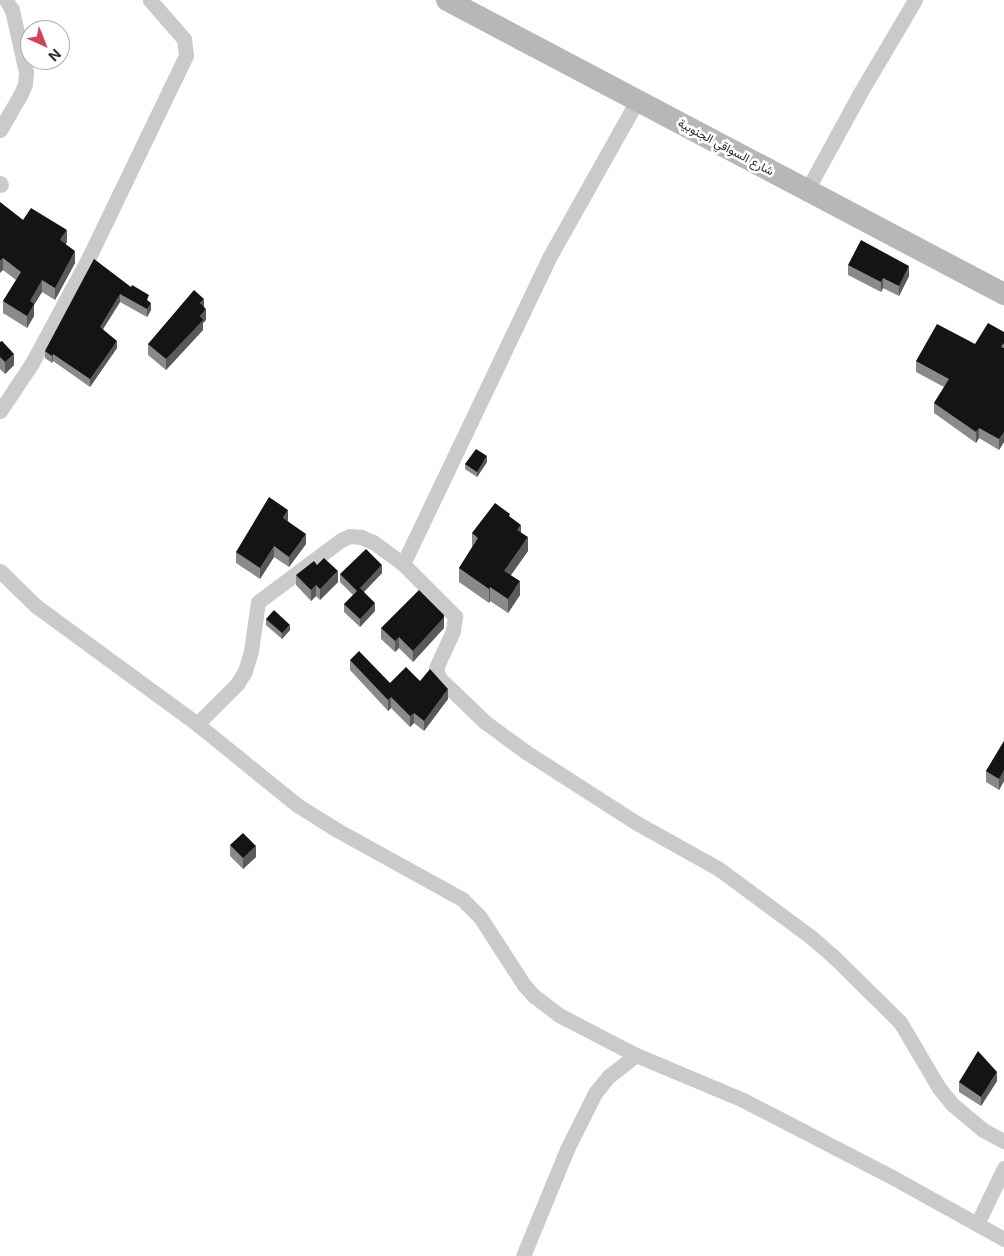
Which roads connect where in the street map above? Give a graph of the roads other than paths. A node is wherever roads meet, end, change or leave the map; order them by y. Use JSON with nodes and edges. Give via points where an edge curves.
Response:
{"nodes":[{"id":1,"x":6,"y":0,"type":"edge"},
{"id":2,"x":150,"y":0,"type":"edge"},
{"id":3,"x":447,"y":0,"type":"edge"},
{"id":4,"x":916,"y":0,"type":"edge"},
{"id":5,"x":638,"y":101,"type":"junction"},
{"id":6,"x":0,"y":130,"type":"edge"},
{"id":7,"x":807,"y":190,"type":"junction"},
{"id":8,"x":1004,"y":294,"type":"edge"},
{"id":9,"x":0,"y":411,"type":"edge"},
{"id":10,"x":403,"y":564,"type":"junction"},
{"id":11,"x":0,"y":571,"type":"edge"},
{"id":12,"x":197,"y":724,"type":"junction"},
{"id":13,"x":636,"y":1055,"type":"junction"},
{"id":14,"x":1004,"y":1141,"type":"edge"},
{"id":15,"x":1004,"y":1168,"type":"edge"},
{"id":16,"x":977,"y":1224,"type":"junction"},
{"id":17,"x":1004,"y":1239,"type":"edge"},
{"id":18,"x":523,"y":1256,"type":"edge"}],
"edges":[{"from":1,"to":6,"type":"street","via":[[12,10],[26,78],[20,96]]},
{"from":2,"to":9,"type":"street","via":[[184,39],[186,55],[89,257],[32,363]]},
{"from":3,"to":5,"type":"street","name":"شارع السواقي الجنوبية"},
{"from":4,"to":7,"type":"street"},
{"from":5,"to":7,"type":"street","name":"شارع السواقي الجنوبية"},
{"from":5,"to":10,"type":"street","via":[[550,256]]},
{"from":7,"to":8,"type":"street","name":"شارع السواقي الجنوبية"},
{"from":10,"to":12,"type":"street","via":[[373,542],[350,536],[329,546],[282,582],[258,602],[252,651],[245,672]]},
{"from":10,"to":14,"type":"street","via":[[455,616],[453,631],[436,668],[438,678],[486,722],[526,752],[635,822],[719,869],[811,937],[900,1022],[952,1104],[976,1125]]},
{"from":11,"to":12,"type":"street","via":[[36,606]]},
{"from":12,"to":13,"type":"street","via":[[297,805],[462,899],[480,917],[502,954],[534,996],[559,1015]]},
{"from":13,"to":16,"type":"street","via":[[743,1100]]},
{"from":13,"to":18,"type":"street","via":[[609,1076],[595,1094],[567,1148]]},
{"from":15,"to":16,"type":"street"},
{"from":16,"to":17,"type":"street"}]}
